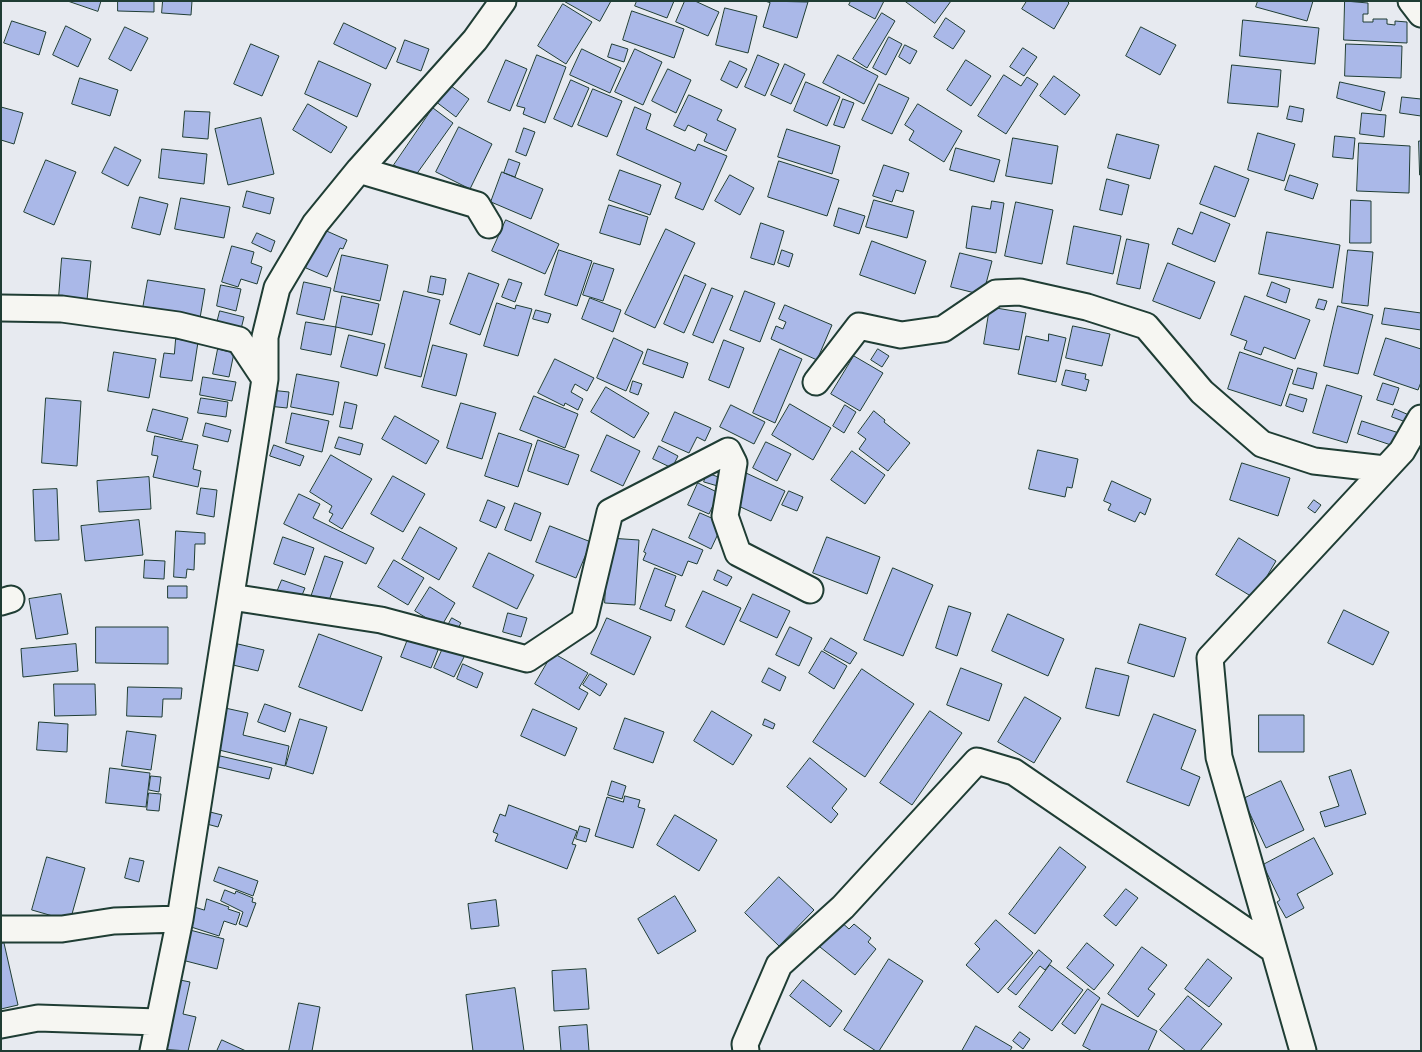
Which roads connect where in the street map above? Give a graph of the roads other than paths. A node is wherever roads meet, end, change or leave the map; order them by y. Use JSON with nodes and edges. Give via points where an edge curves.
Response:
{"nodes":[{"id":1,"x":503,"y":1,"type":"edge"},
{"id":2,"x":1411,"y":1,"type":"edge"},
{"id":3,"x":1421,"y":14,"type":"edge"},
{"id":4,"x":359,"y":170,"type":"junction"},
{"id":5,"x":489,"y":225,"type":"dead end"},
{"id":6,"x":1,"y":308,"type":"edge"},
{"id":7,"x":264,"y":378,"type":"junction"},
{"id":8,"x":816,"y":382,"type":"dead end"},
{"id":9,"x":1421,"y":418,"type":"edge"},
{"id":10,"x":1411,"y":453,"type":"edge"},
{"id":11,"x":1385,"y":469,"type":"junction"},
{"id":12,"x":810,"y":590,"type":"dead end"},
{"id":13,"x":231,"y":598,"type":"junction"},
{"id":14,"x":180,"y":920,"type":"junction"},
{"id":15,"x":1,"y":929,"type":"edge"},
{"id":16,"x":1274,"y":950,"type":"junction"},
{"id":17,"x":158,"y":1022,"type":"junction"},
{"id":18,"x":1,"y":1025,"type":"edge"},
{"id":19,"x":153,"y":1051,"type":"edge"},
{"id":20,"x":746,"y":1051,"type":"edge"},
{"id":21,"x":1303,"y":1051,"type":"edge"}],
"edges":[{"from":1,"to":4,"type":"street","via":[[475,40]]},
{"from":2,"to":3,"type":"street"},
{"from":4,"to":5,"type":"street","via":[[477,204]]},
{"from":4,"to":7,"type":"street","via":[[315,224],[277,288],[265,337]]},
{"from":6,"to":7,"type":"street","via":[[72,310],[178,325],[239,340]]},
{"from":7,"to":13,"type":"street"},
{"from":8,"to":11,"type":"street","via":[[859,326],[901,335],[942,329],[996,293],[1020,292],[1087,307],[1146,326],[1202,392],[1262,444],[1314,461]]},
{"from":9,"to":10,"type":"street"},
{"from":10,"to":11,"type":"street"},
{"from":11,"to":16,"type":"street","via":[[1210,658],[1219,757]]},
{"from":12,"to":13,"type":"street","via":[[738,553],[725,516],[734,463],[728,451],[610,512],[584,621],[527,660],[381,620]]},
{"from":13,"to":14,"type":"street"},
{"from":14,"to":15,"type":"street","via":[[114,921],[62,929]]},
{"from":14,"to":17,"type":"street"},
{"from":16,"to":20,"type":"street","via":[[1014,772],[977,761],[843,908],[779,965],[745,1044]]},
{"from":16,"to":21,"type":"street"},
{"from":17,"to":18,"type":"street","via":[[38,1018]]},
{"from":17,"to":19,"type":"street"}]}
